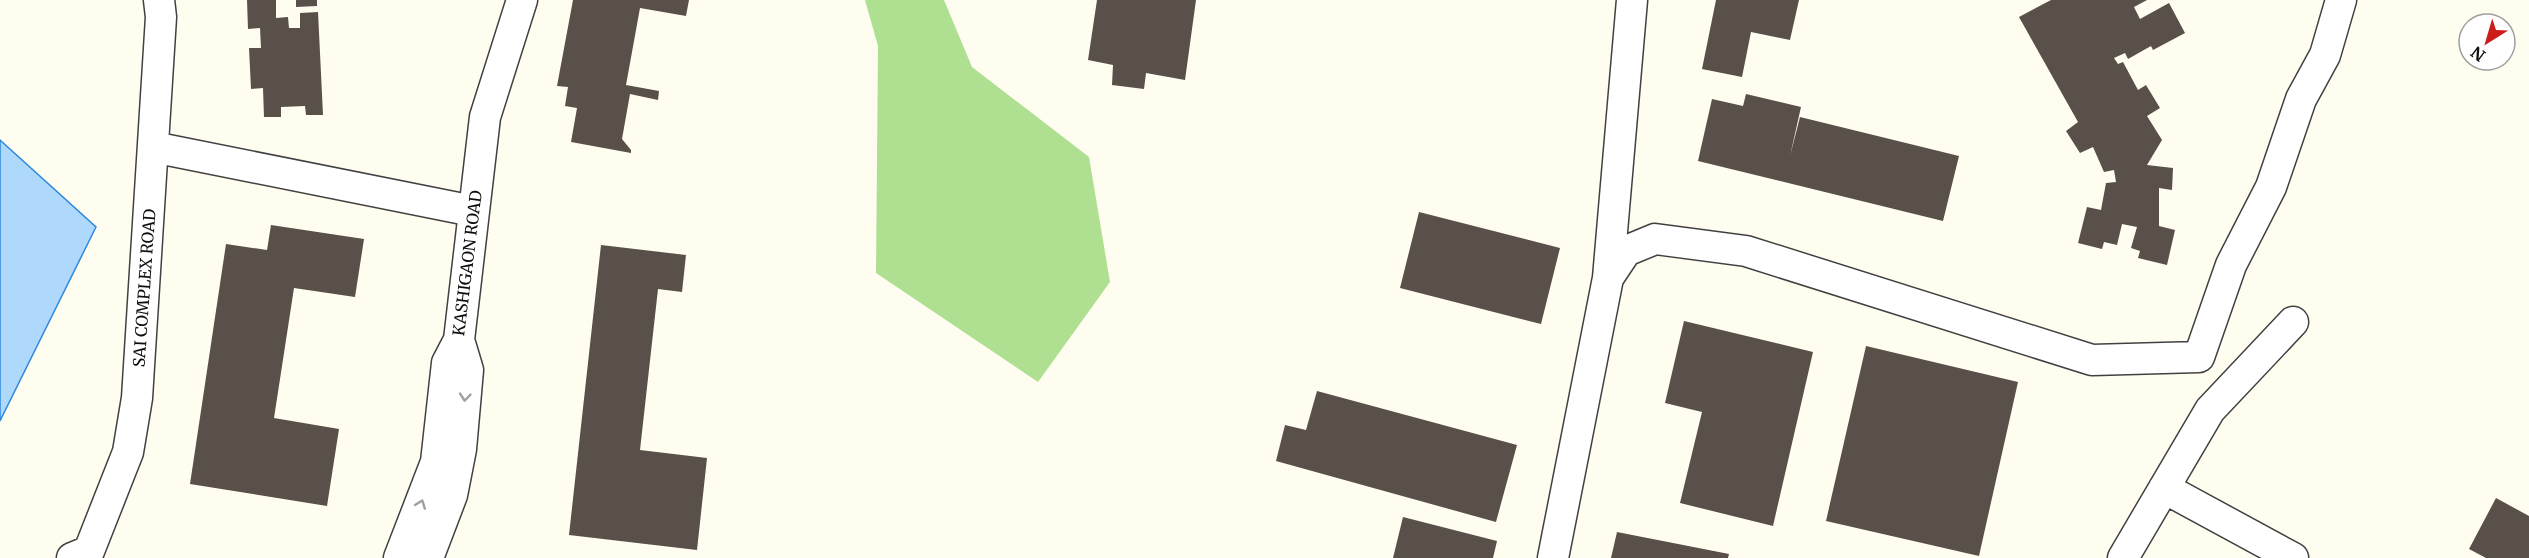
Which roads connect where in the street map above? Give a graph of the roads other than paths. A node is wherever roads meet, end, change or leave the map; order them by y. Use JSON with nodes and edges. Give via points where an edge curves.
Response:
{"nodes":[{"id":1,"x":159,"y":0,"type":"edge"},
{"id":2,"x":522,"y":0,"type":"edge"},
{"id":3,"x":1632,"y":0,"type":"edge"},
{"id":4,"x":2341,"y":0,"type":"edge"},
{"id":5,"x":153,"y":147,"type":"junction"},
{"id":6,"x":474,"y":212,"type":"junction"},
{"id":7,"x":1608,"y":278,"type":"junction"},
{"id":8,"x":2294,"y":322,"type":"dead end"},
{"id":9,"x":459,"y":340,"type":"junction"},
{"id":10,"x":2164,"y":488,"type":"junction"},
{"id":11,"x":88,"y":556,"type":"edge"},
{"id":12,"x":399,"y":558,"type":"edge"},
{"id":13,"x":428,"y":558,"type":"edge"},
{"id":14,"x":1553,"y":558,"type":"edge"},
{"id":15,"x":2123,"y":558,"type":"edge"},
{"id":16,"x":2293,"y":558,"type":"edge"}],
"edges":[{"from":1,"to":5,"type":"street","name":"SAI COMPLEX ROAD"},
{"from":2,"to":6,"type":"street","name":"KASHIGAON ROAD","via":[[485,117]]},
{"from":3,"to":7,"type":"street"},
{"from":4,"to":7,"type":"street","via":[[2325,55],[2301,99],[2271,188],[2231,265],[2199,357],[2092,360],[1746,252],[1654,238],[1626,251]]},
{"from":5,"to":6,"type":"street"},
{"from":5,"to":11,"type":"street","name":"SAI COMPLEX ROAD","via":[[137,398],[128,452]]},
{"from":6,"to":9,"type":"street","name":"KASHIGAON ROAD"},
{"from":7,"to":14,"type":"street"},
{"from":8,"to":10,"type":"street","via":[[2210,410]]},
{"from":12,"to":9,"type":"street","name":"KASHIGAON ROAD","one_way":true,"via":[[436,462],[447,363]]},
{"from":9,"to":13,"type":"street","one_way":true,"via":[[468,370],[460,449],[452,495]]},
{"from":10,"to":15,"type":"street"},
{"from":10,"to":16,"type":"street"}]}
